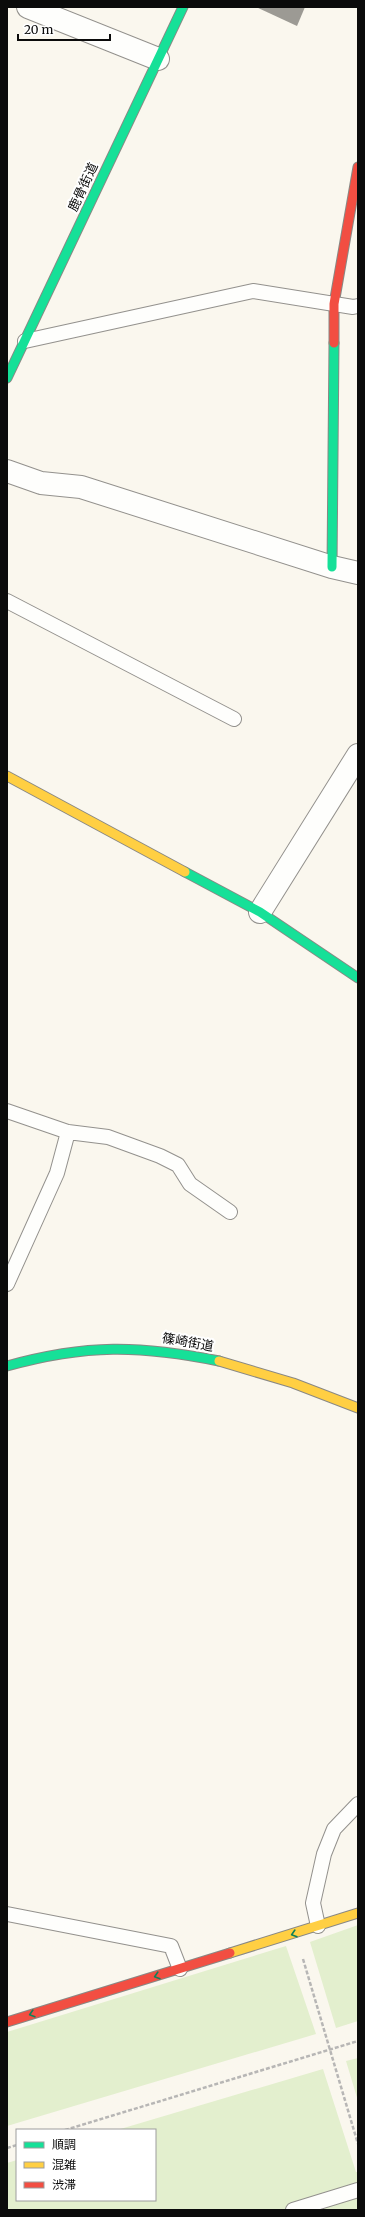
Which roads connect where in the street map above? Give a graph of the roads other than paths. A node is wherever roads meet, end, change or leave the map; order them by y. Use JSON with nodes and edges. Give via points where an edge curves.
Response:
{"nodes":[{"id":1,"x":28,"y":7,"type":"edge"},
{"id":2,"x":183,"y":7,"type":"edge"},
{"id":3,"x":158,"y":59,"type":"junction"},
{"id":4,"x":358,"y":167,"type":"edge"},
{"id":5,"x":334,"y":304,"type":"junction"},
{"id":6,"x":358,"y":306,"type":"edge"},
{"id":7,"x":25,"y":341,"type":"junction"},
{"id":8,"x":7,"y":378,"type":"edge"},
{"id":9,"x":7,"y":471,"type":"edge"},
{"id":10,"x":332,"y":567,"type":"junction"},
{"id":11,"x":358,"y":573,"type":"edge"},
{"id":12,"x":7,"y":601,"type":"edge"},
{"id":13,"x":234,"y":719,"type":"dead end"},
{"id":14,"x":358,"y":755,"type":"edge"},
{"id":15,"x":7,"y":776,"type":"edge"},
{"id":16,"x":260,"y":912,"type":"junction"},
{"id":17,"x":358,"y":978,"type":"edge"},
{"id":18,"x":7,"y":1111,"type":"edge"},
{"id":19,"x":68,"y":1132,"type":"junction"},
{"id":20,"x":230,"y":1212,"type":"dead end"},
{"id":21,"x":7,"y":1284,"type":"edge"},
{"id":22,"x":7,"y":1366,"type":"edge"},
{"id":23,"x":358,"y":1408,"type":"edge"},
{"id":24,"x":358,"y":1804,"type":"edge"},
{"id":25,"x":358,"y":1913,"type":"edge"},
{"id":26,"x":7,"y":1914,"type":"edge"},
{"id":27,"x":318,"y":1926,"type":"junction"},
{"id":28,"x":180,"y":1969,"type":"junction"},
{"id":29,"x":7,"y":2022,"type":"edge"},
{"id":30,"x":358,"y":2190,"type":"edge"},
{"id":31,"x":292,"y":2210,"type":"edge"}],
"edges":[{"from":1,"to":3,"type":"street"},
{"from":2,"to":3,"type":"street","name":"鹿骨街道"},
{"from":3,"to":7,"type":"street","name":"鹿骨街道"},
{"from":4,"to":5,"type":"street"},
{"from":5,"to":6,"type":"lane","via":[[353,308]]},
{"from":5,"to":7,"type":"lane","via":[[253,291]]},
{"from":5,"to":10,"type":"street"},
{"from":7,"to":8,"type":"street","name":"鹿骨街道"},
{"from":9,"to":10,"type":"street","via":[[41,483],[81,488]]},
{"from":10,"to":11,"type":"street"},
{"from":12,"to":13,"type":"lane"},
{"from":14,"to":16,"type":"street"},
{"from":15,"to":16,"type":"street"},
{"from":16,"to":17,"type":"street"},
{"from":18,"to":19,"type":"lane"},
{"from":19,"to":20,"type":"lane","via":[[108,1137],[160,1156],[178,1165],[190,1184]]},
{"from":19,"to":21,"type":"lane","via":[[57,1173]]},
{"from":22,"to":23,"type":"street","name":"篠崎街道","via":[[27,1359],[72,1350],[112,1347],[160,1349],[206,1357],[260,1372]]},
{"from":24,"to":27,"type":"lane","via":[[334,1829],[324,1854],[313,1903]]},
{"from":25,"to":27,"type":"street"},
{"from":26,"to":28,"type":"lane","via":[[171,1946]]},
{"from":27,"to":28,"type":"street","one_way":true},
{"from":28,"to":29,"type":"street","one_way":true},
{"from":30,"to":31,"type":"lane"}]}
